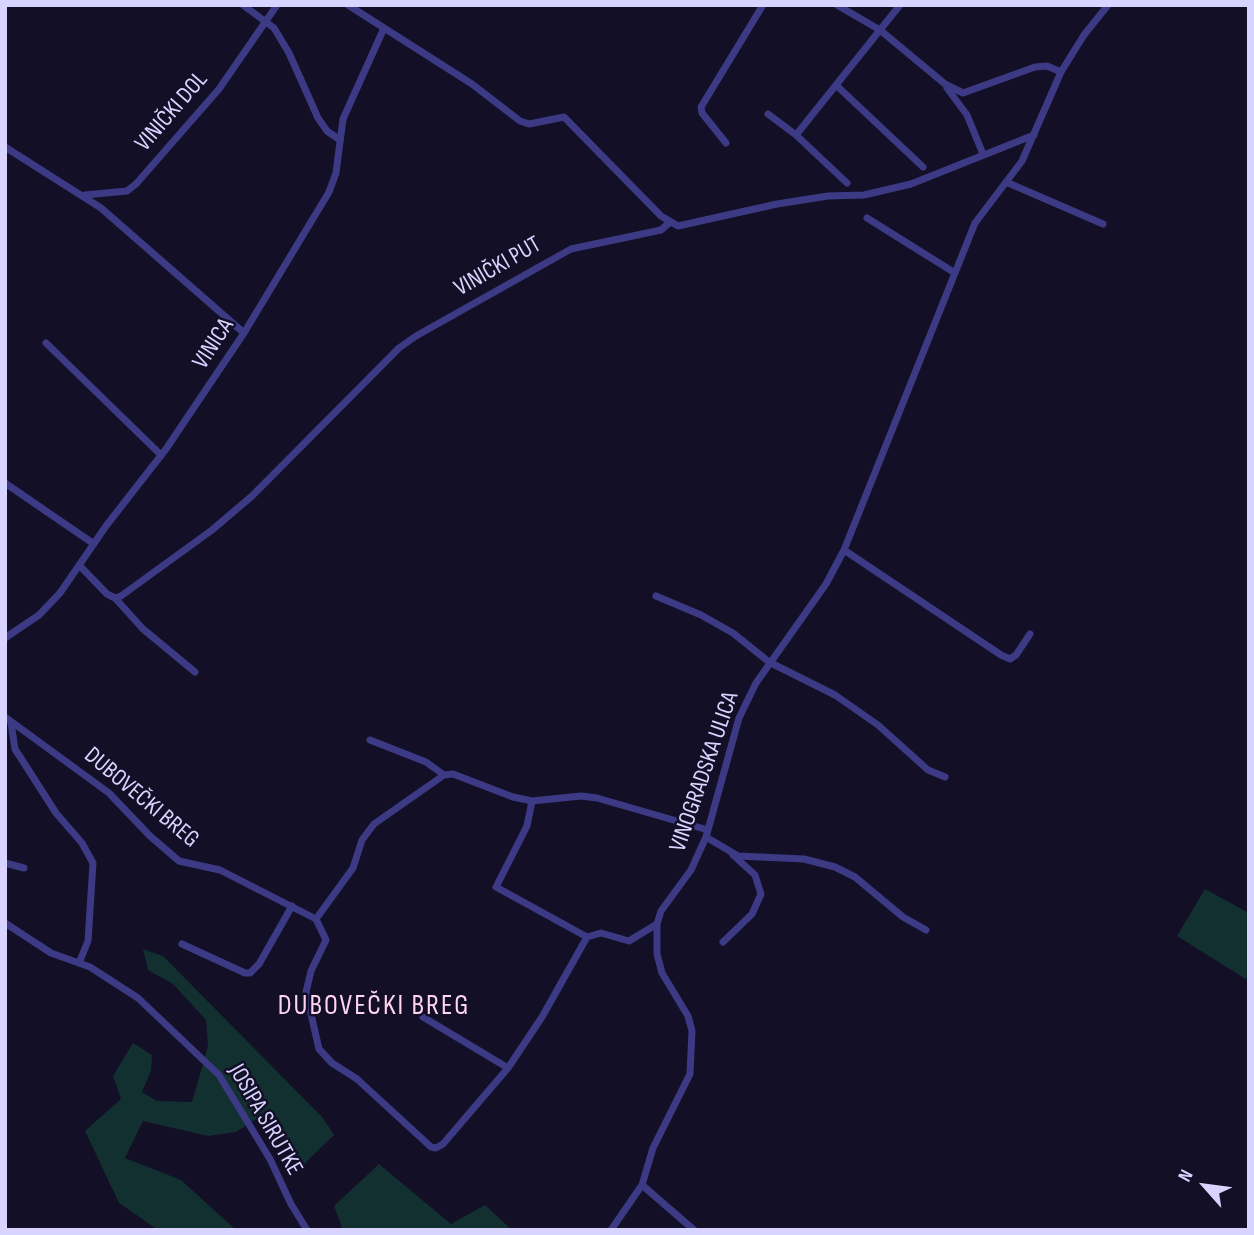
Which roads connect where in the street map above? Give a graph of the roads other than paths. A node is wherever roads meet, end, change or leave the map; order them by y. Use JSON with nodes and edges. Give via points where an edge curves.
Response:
{"nodes":[{"id":1,"x":243,"y":5,"type":"edge"},
{"id":2,"x":277,"y":5,"type":"edge"},
{"id":3,"x":348,"y":5,"type":"edge"},
{"id":4,"x":763,"y":5,"type":"edge"},
{"id":5,"x":837,"y":5,"type":"edge"},
{"id":6,"x":900,"y":5,"type":"edge"},
{"id":7,"x":1108,"y":5,"type":"edge"},
{"id":8,"x":268,"y":21,"type":"junction"},
{"id":9,"x":384,"y":28,"type":"junction"},
{"id":10,"x":880,"y":30,"type":"junction"},
{"id":11,"x":1061,"y":72,"type":"junction"},
{"id":12,"x":945,"y":84,"type":"junction"},
{"id":13,"x":836,"y":85,"type":"junction"},
{"id":14,"x":768,"y":114,"type":"dead end"},
{"id":15,"x":796,"y":135,"type":"junction"},
{"id":16,"x":1034,"y":135,"type":"junction"},
{"id":17,"x":340,"y":140,"type":"junction"},
{"id":18,"x":726,"y":144,"type":"dead end"},
{"id":19,"x":5,"y":146,"type":"edge"},
{"id":20,"x":983,"y":155,"type":"junction"},
{"id":21,"x":923,"y":167,"type":"dead end"},
{"id":22,"x":847,"y":183,"type":"dead end"},
{"id":23,"x":1006,"y":183,"type":"junction"},
{"id":24,"x":84,"y":195,"type":"junction"},
{"id":25,"x":867,"y":218,"type":"dead end"},
{"id":26,"x":669,"y":223,"type":"junction"},
{"id":27,"x":1103,"y":224,"type":"dead end"},
{"id":28,"x":955,"y":273,"type":"junction"},
{"id":29,"x":244,"y":333,"type":"junction"},
{"id":30,"x":46,"y":343,"type":"dead end"},
{"id":31,"x":161,"y":455,"type":"junction"},
{"id":32,"x":5,"y":483,"type":"edge"},
{"id":33,"x":94,"y":544,"type":"junction"},
{"id":34,"x":844,"y":550,"type":"junction"},
{"id":35,"x":80,"y":566,"type":"junction"},
{"id":36,"x":656,"y":596,"type":"dead end"},
{"id":37,"x":115,"y":598,"type":"junction"},
{"id":38,"x":1030,"y":634,"type":"dead end"},
{"id":39,"x":5,"y":638,"type":"edge"},
{"id":40,"x":769,"y":662,"type":"junction"},
{"id":41,"x":195,"y":672,"type":"dead end"},
{"id":42,"x":8,"y":720,"type":"edge"},
{"id":43,"x":370,"y":740,"type":"dead end"},
{"id":44,"x":444,"y":775,"type":"junction"},
{"id":45,"x":945,"y":778,"type":"dead end"},
{"id":46,"x":532,"y":800,"type":"junction"},
{"id":47,"x":707,"y":833,"type":"junction"},
{"id":48,"x":733,"y":855,"type":"junction"},
{"id":49,"x":5,"y":863,"type":"edge"},
{"id":50,"x":24,"y":868,"type":"dead end"},
{"id":51,"x":292,"y":906,"type":"junction"},
{"id":52,"x":316,"y":919,"type":"junction"},
{"id":53,"x":5,"y":923,"type":"edge"},
{"id":54,"x":657,"y":923,"type":"junction"},
{"id":55,"x":926,"y":930,"type":"dead end"},
{"id":56,"x":587,"y":937,"type":"junction"},
{"id":57,"x":723,"y":942,"type":"dead end"},
{"id":58,"x":182,"y":944,"type":"dead end"},
{"id":59,"x":79,"y":963,"type":"junction"},
{"id":60,"x":423,"y":1017,"type":"dead end"},
{"id":61,"x":508,"y":1068,"type":"junction"},
{"id":62,"x":642,"y":1185,"type":"junction"},
{"id":63,"x":307,"y":1230,"type":"edge"},
{"id":64,"x":611,"y":1230,"type":"edge"},
{"id":65,"x":694,"y":1230,"type":"edge"}],
"edges":[{"from":1,"to":8,"type":"street"},
{"from":2,"to":8,"type":"street","name":"VINIČKI DOL"},
{"from":3,"to":9,"type":"street"},
{"from":4,"to":18,"type":"street","via":[[702,101],[702,113]]},
{"from":5,"to":10,"type":"street"},
{"from":6,"to":10,"type":"street"},
{"from":7,"to":11,"type":"street","name":"VINOGRADSKA ULICA"},
{"from":8,"to":17,"type":"street","via":[[289,53],[318,118]]},
{"from":8,"to":24,"type":"street","name":"VINIČKI DOL","via":[[219,89],[136,184],[127,191]]},
{"from":9,"to":17,"type":"street","name":"VINICA","via":[[347,109]]},
{"from":9,"to":26,"type":"street","via":[[520,121],[529,124],[564,117]]},
{"from":10,"to":12,"type":"street"},
{"from":10,"to":13,"type":"street"},
{"from":11,"to":12,"type":"street","via":[[1035,67],[970,92]]},
{"from":11,"to":16,"type":"street","name":"VINOGRADSKA ULICA"},
{"from":12,"to":20,"type":"street","via":[[967,115]]},
{"from":13,"to":15,"type":"street"},
{"from":13,"to":21,"type":"street"},
{"from":14,"to":15,"type":"street"},
{"from":15,"to":22,"type":"street"},
{"from":16,"to":20,"type":"street","name":"VINIČKI PUT"},
{"from":16,"to":23,"type":"street","name":"VINOGRADSKA ULICA"},
{"from":17,"to":29,"type":"street","name":"VINICA","via":[[329,192]]},
{"from":19,"to":24,"type":"street"},
{"from":20,"to":26,"type":"street","name":"VINIČKI PUT","via":[[875,193],[803,200],[688,225]]},
{"from":23,"to":27,"type":"street"},
{"from":23,"to":28,"type":"street","name":"VINOGRADSKA ULICA","via":[[975,223]]},
{"from":24,"to":29,"type":"street"},
{"from":25,"to":28,"type":"street"},
{"from":26,"to":37,"type":"street","name":"VINIČKI PUT","via":[[661,230],[570,249],[416,335],[252,496]]},
{"from":28,"to":34,"type":"street","name":"VINOGRADSKA ULICA"},
{"from":29,"to":31,"type":"street","name":"VINICA"},
{"from":30,"to":31,"type":"street"},
{"from":31,"to":33,"type":"street","name":"VINICA"},
{"from":32,"to":33,"type":"street"},
{"from":33,"to":35,"type":"street","name":"VINICA"},
{"from":34,"to":38,"type":"street","via":[[1001,655],[1010,659],[1016,655]]},
{"from":34,"to":40,"type":"street","name":"VINOGRADSKA ULICA","via":[[826,584]]},
{"from":35,"to":37,"type":"street"},
{"from":35,"to":39,"type":"street","name":"VINICA","via":[[45,610]]},
{"from":36,"to":40,"type":"street","via":[[684,605]]},
{"from":37,"to":41,"type":"street","via":[[143,629]]},
{"from":40,"to":45,"type":"street","via":[[835,695],[878,725],[928,770]]},
{"from":40,"to":47,"type":"street","name":"VINOGRADSKA ULICA","via":[[739,718]]},
{"from":42,"to":51,"type":"street","name":"DUBOVEČKI BREG","via":[[109,793],[179,861],[220,870]]},
{"from":42,"to":59,"type":"street","name":"DUBOVEČKI BREG","via":[[15,749],[93,863],[88,941]]},
{"from":43,"to":44,"type":"street","via":[[426,762]]},
{"from":44,"to":46,"type":"street"},
{"from":44,"to":52,"type":"street","via":[[374,824],[362,840],[353,868]]},
{"from":46,"to":47,"type":"street","via":[[597,798]]},
{"from":46,"to":56,"type":"street","via":[[527,826],[496,887]]},
{"from":47,"to":48,"type":"street"},
{"from":47,"to":54,"type":"street","name":"VINOGRADSKA ULICA","via":[[691,870]]},
{"from":48,"to":55,"type":"street","via":[[828,864],[855,877]]},
{"from":48,"to":57,"type":"street","via":[[755,876],[761,894],[752,914]]},
{"from":49,"to":50,"type":"street"},
{"from":51,"to":52,"type":"street","name":"DUBOVEČKI BREG"},
{"from":51,"to":58,"type":"street","via":[[250,973]]},
{"from":52,"to":61,"type":"street","via":[[326,940],[306,992],[319,1049],[431,1147],[443,1144]]},
{"from":53,"to":59,"type":"street","name":"JOSIPA SIRUTKE","via":[[51,953]]},
{"from":54,"to":56,"type":"street","via":[[629,940],[601,933]]},
{"from":54,"to":62,"type":"street","via":[[657,954],[666,982],[688,1016],[692,1054],[686,1086],[653,1148]]},
{"from":56,"to":61,"type":"street"},
{"from":59,"to":63,"type":"street","name":"JOSIPA SIRUTKE","via":[[138,998],[219,1075]]},
{"from":60,"to":61,"type":"street"},
{"from":62,"to":64,"type":"street"},
{"from":62,"to":65,"type":"street"}]}
